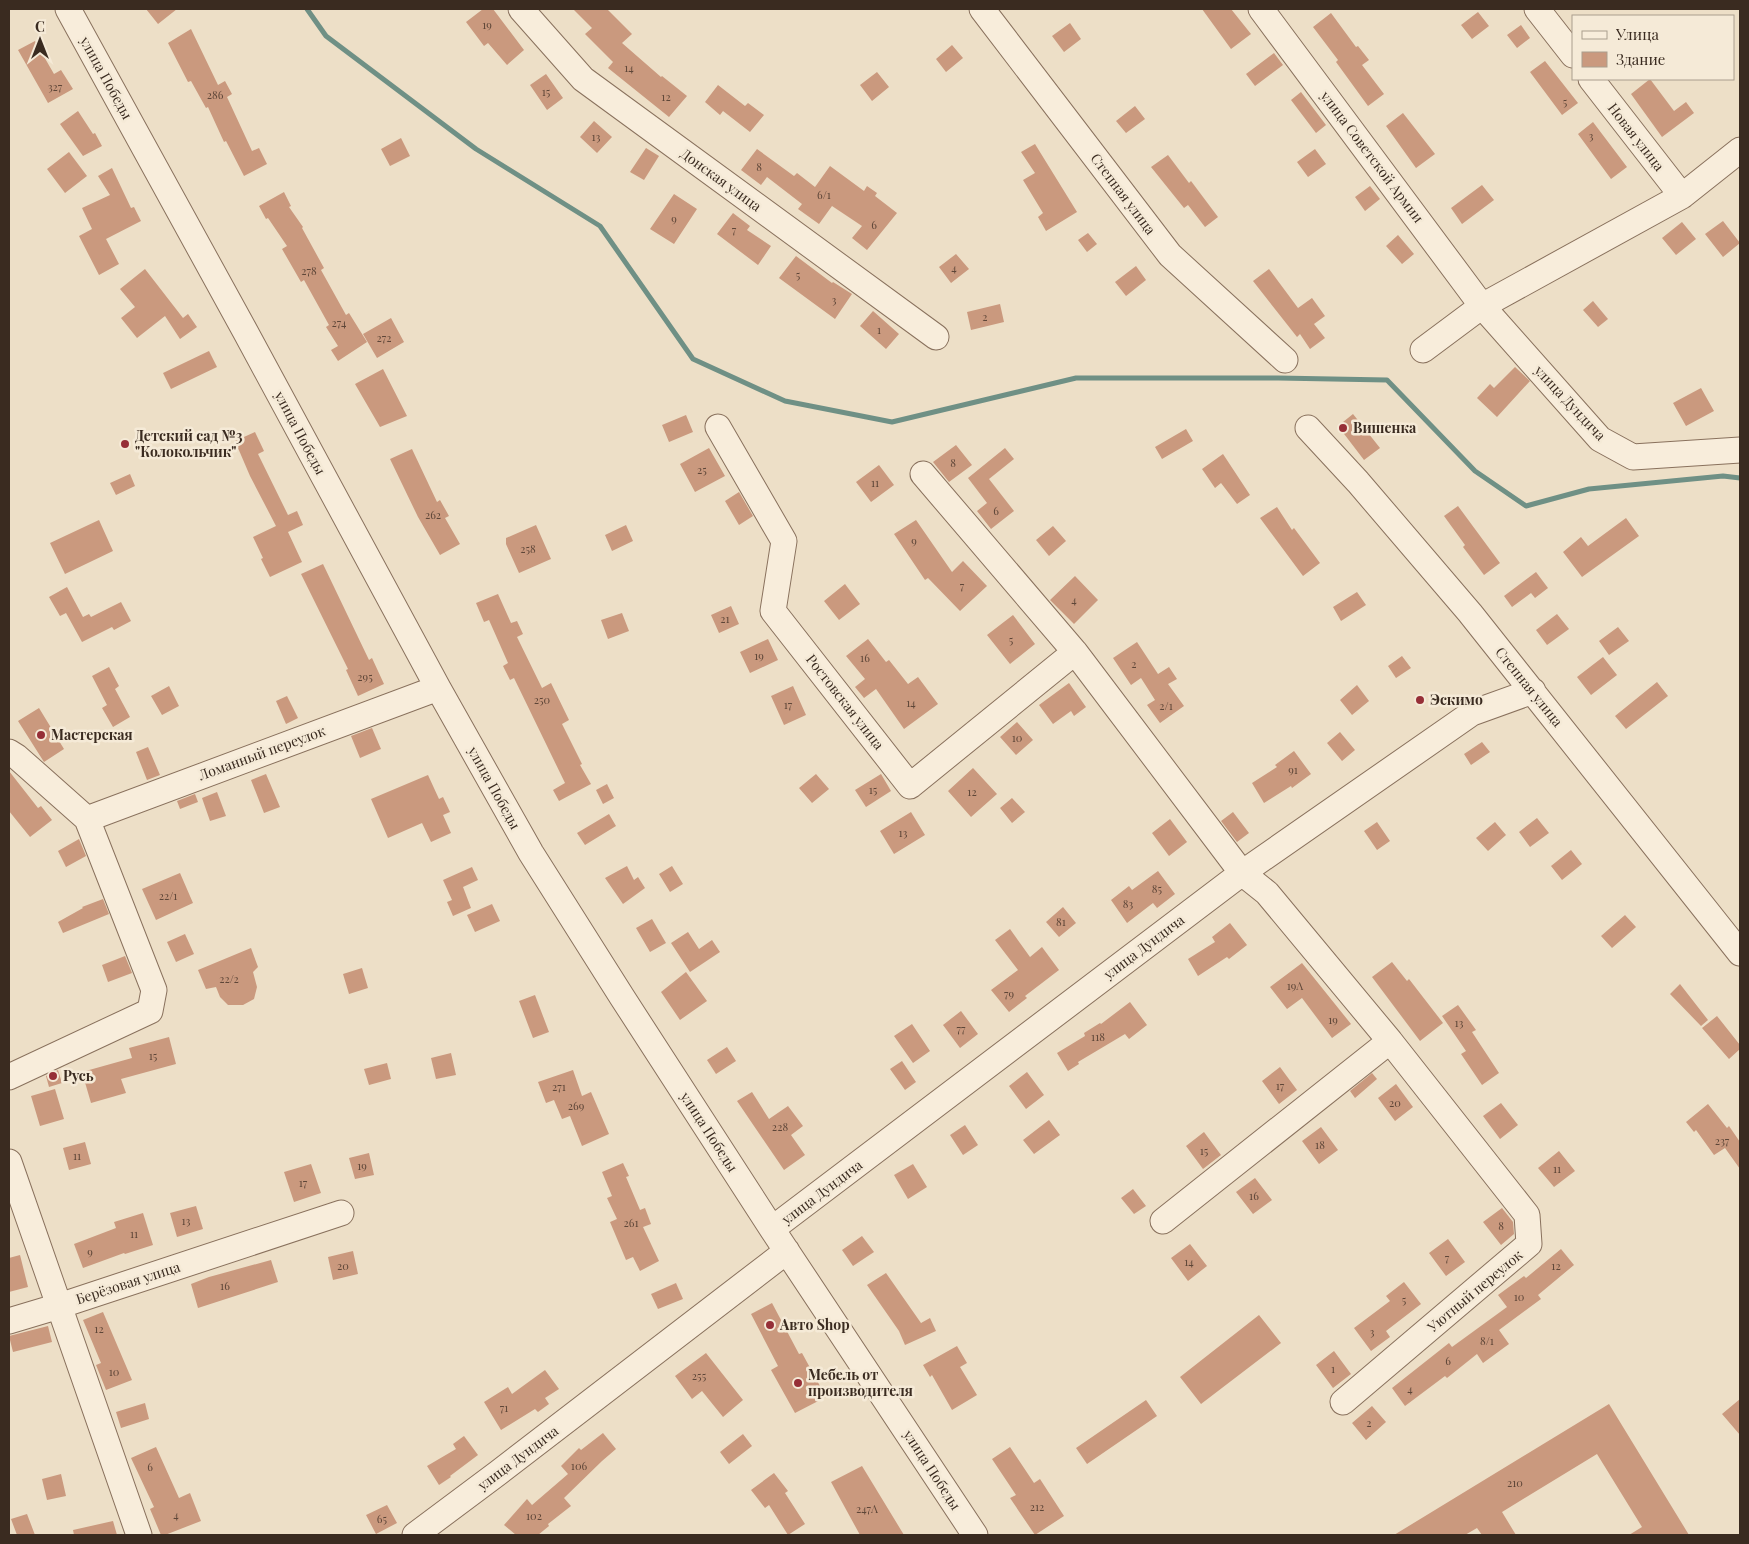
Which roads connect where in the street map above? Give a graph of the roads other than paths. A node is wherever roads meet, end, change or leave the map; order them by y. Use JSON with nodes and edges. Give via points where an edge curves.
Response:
{"nodes":[{"id":1,"x":68,"y":9,"type":"edge"},
{"id":2,"x":521,"y":9,"type":"edge"},
{"id":3,"x":982,"y":9,"type":"edge"},
{"id":4,"x":1261,"y":9,"type":"edge"},
{"id":5,"x":1537,"y":9,"type":"edge"},
{"id":6,"x":1572,"y":54,"type":"edge"},
{"id":7,"x":1592,"y":80,"type":"edge"},
{"id":8,"x":1740,"y":150,"type":"edge"},
{"id":9,"x":1682,"y":196,"type":"junction"},
{"id":10,"x":1482,"y":306,"type":"junction"},
{"id":11,"x":936,"y":336,"type":"dead end"},
{"id":12,"x":1423,"y":350,"type":"dead end"},
{"id":13,"x":1285,"y":360,"type":"dead end"},
{"id":14,"x":718,"y":426,"type":"dead end"},
{"id":15,"x":1308,"y":428,"type":"dead end"},
{"id":16,"x":1740,"y":450,"type":"edge"},
{"id":17,"x":923,"y":474,"type":"dead end"},
{"id":18,"x":1075,"y":652,"type":"junction"},
{"id":19,"x":438,"y":688,"type":"junction"},
{"id":20,"x":1533,"y":691,"type":"junction"},
{"id":21,"x":9,"y":752,"type":"edge"},
{"id":22,"x":87,"y":819,"type":"junction"},
{"id":23,"x":1242,"y":873,"type":"junction"},
{"id":24,"x":1740,"y":953,"type":"edge"},
{"id":25,"x":1390,"y":1041,"type":"junction"},
{"id":26,"x":9,"y":1076,"type":"edge"},
{"id":27,"x":9,"y":1162,"type":"edge"},
{"id":28,"x":341,"y":1213,"type":"dead end"},
{"id":29,"x":1163,"y":1221,"type":"dead end"},
{"id":30,"x":772,"y":1229,"type":"junction"},
{"id":31,"x":787,"y":1251,"type":"junction"},
{"id":32,"x":59,"y":1306,"type":"junction"},
{"id":33,"x":9,"y":1321,"type":"edge"},
{"id":34,"x":1343,"y":1402,"type":"dead end"},
{"id":35,"x":139,"y":1535,"type":"edge"},
{"id":36,"x":415,"y":1535,"type":"edge"},
{"id":37,"x":975,"y":1535,"type":"edge"}],
"edges":[{"from":1,"to":19,"type":"street","name":"улица Победы"},
{"from":2,"to":11,"type":"street","name":"Донская улица","via":[[583,79]]},
{"from":3,"to":13,"type":"street","name":"Степная улица","via":[[1170,255]]},
{"from":4,"to":10,"type":"street","name":"улица Советской Армии"},
{"from":5,"to":6,"type":"street"},
{"from":7,"to":9,"type":"street","name":"Новая улица"},
{"from":8,"to":9,"type":"street"},
{"from":9,"to":10,"type":"street"},
{"from":10,"to":12,"type":"street"},
{"from":10,"to":16,"type":"street","name":"улица Дундича","via":[[1600,439],[1633,457]]},
{"from":14,"to":18,"type":"street","name":"Ростовская улица","via":[[784,541],[773,611],[910,786]]},
{"from":15,"to":20,"type":"street","name":"Степная улица","via":[[1464,605]]},
{"from":17,"to":18,"type":"street"},
{"from":18,"to":23,"type":"street"},
{"from":19,"to":22,"type":"street","name":"Ломанный переулок"},
{"from":19,"to":30,"type":"street","name":"улица Победы","via":[[531,853]]},
{"from":20,"to":23,"type":"street","name":"улица Дундича","via":[[1472,713]]},
{"from":20,"to":24,"type":"street","name":"Степная улица"},
{"from":21,"to":22,"type":"street"},
{"from":22,"to":26,"type":"street","via":[[154,990],[150,1011]]},
{"from":23,"to":25,"type":"street","name":"Уютный переулок","via":[[1267,893]]},
{"from":23,"to":30,"type":"street","name":"улица Дундича"},
{"from":25,"to":29,"type":"street"},
{"from":25,"to":34,"type":"street","name":"Уютный переулок","via":[[1527,1215],[1529,1244]]},
{"from":27,"to":32,"type":"street"},
{"from":28,"to":32,"type":"street","name":"Берёзовая улица"},
{"from":30,"to":31,"type":"street","name":"улица Победы"},
{"from":31,"to":36,"type":"street","name":"улица Дундича"},
{"from":31,"to":37,"type":"street","name":"улица Победы"},
{"from":32,"to":33,"type":"street"},
{"from":32,"to":35,"type":"street","name":"Берёзовая улица"}]}
